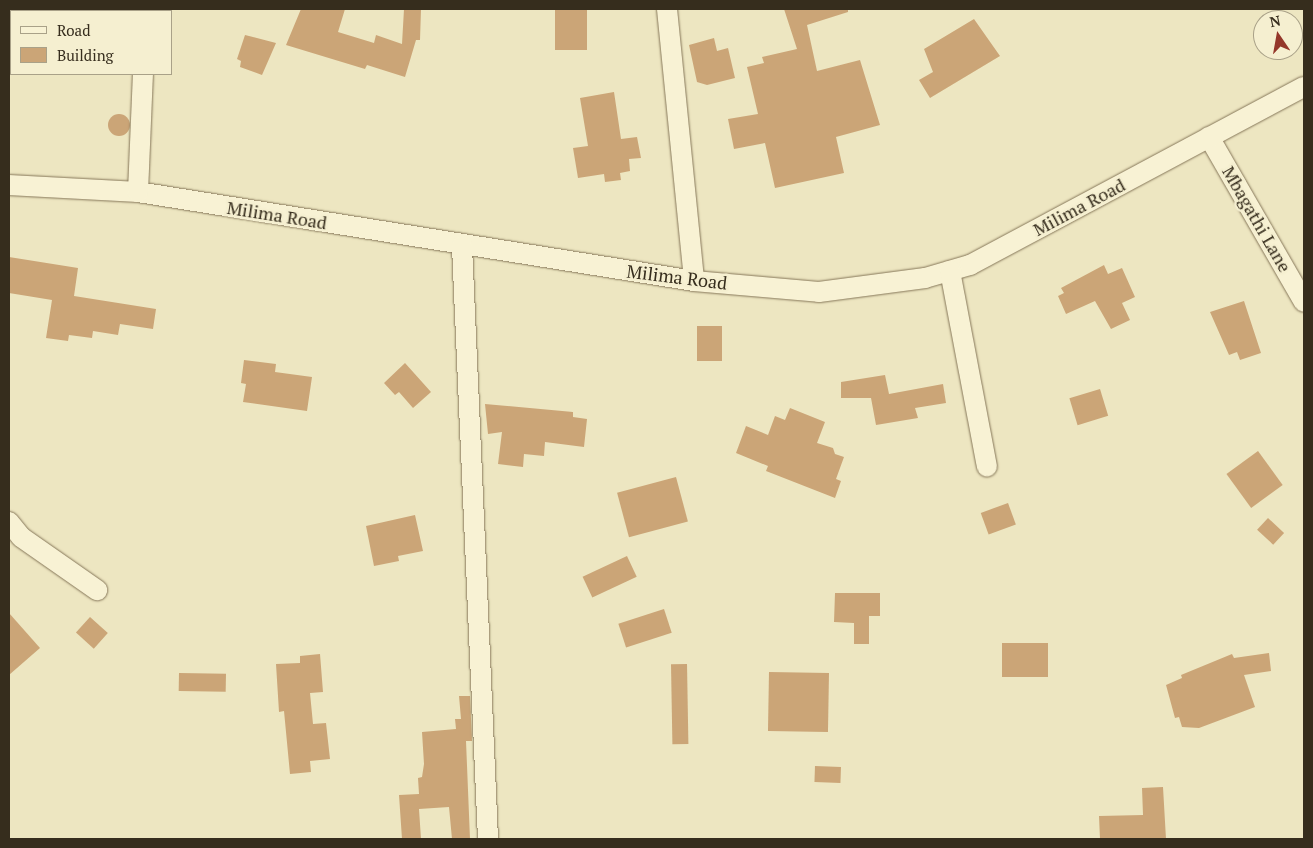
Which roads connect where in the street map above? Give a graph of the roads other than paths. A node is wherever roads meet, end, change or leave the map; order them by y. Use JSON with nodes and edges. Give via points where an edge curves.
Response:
{"nodes":[{"id":1,"x":667,"y":9,"type":"edge"},
{"id":2,"x":143,"y":75,"type":"edge"},
{"id":3,"x":1304,"y":87,"type":"edge"},
{"id":4,"x":1209,"y":137,"type":"junction"},
{"id":5,"x":9,"y":185,"type":"edge"},
{"id":6,"x":138,"y":192,"type":"junction"},
{"id":7,"x":462,"y":246,"type":"junction"},
{"id":8,"x":950,"y":271,"type":"junction"},
{"id":9,"x":694,"y":281,"type":"junction"},
{"id":10,"x":1303,"y":296,"type":"edge"},
{"id":11,"x":987,"y":467,"type":"dead end"},
{"id":12,"x":9,"y":522,"type":"edge"},
{"id":13,"x":97,"y":590,"type":"dead end"},
{"id":14,"x":488,"y":839,"type":"edge"}],
"edges":[{"from":1,"to":9,"type":"street"},
{"from":2,"to":6,"type":"street"},
{"from":3,"to":4,"type":"street","name":"Milima Road"},
{"from":4,"to":8,"type":"street","name":"Milima Road","via":[[970,266]]},
{"from":4,"to":10,"type":"street","name":"Mbagathi Lane"},
{"from":5,"to":6,"type":"street","name":"Milima Road"},
{"from":6,"to":7,"type":"street","name":"Milima Road"},
{"from":7,"to":9,"type":"street","name":"Milima Road"},
{"from":7,"to":14,"type":"street"},
{"from":8,"to":9,"type":"street","name":"Milima Road","via":[[867,288],[819,292]]},
{"from":8,"to":11,"type":"street"},
{"from":12,"to":13,"type":"street","via":[[21,537]]}]}
